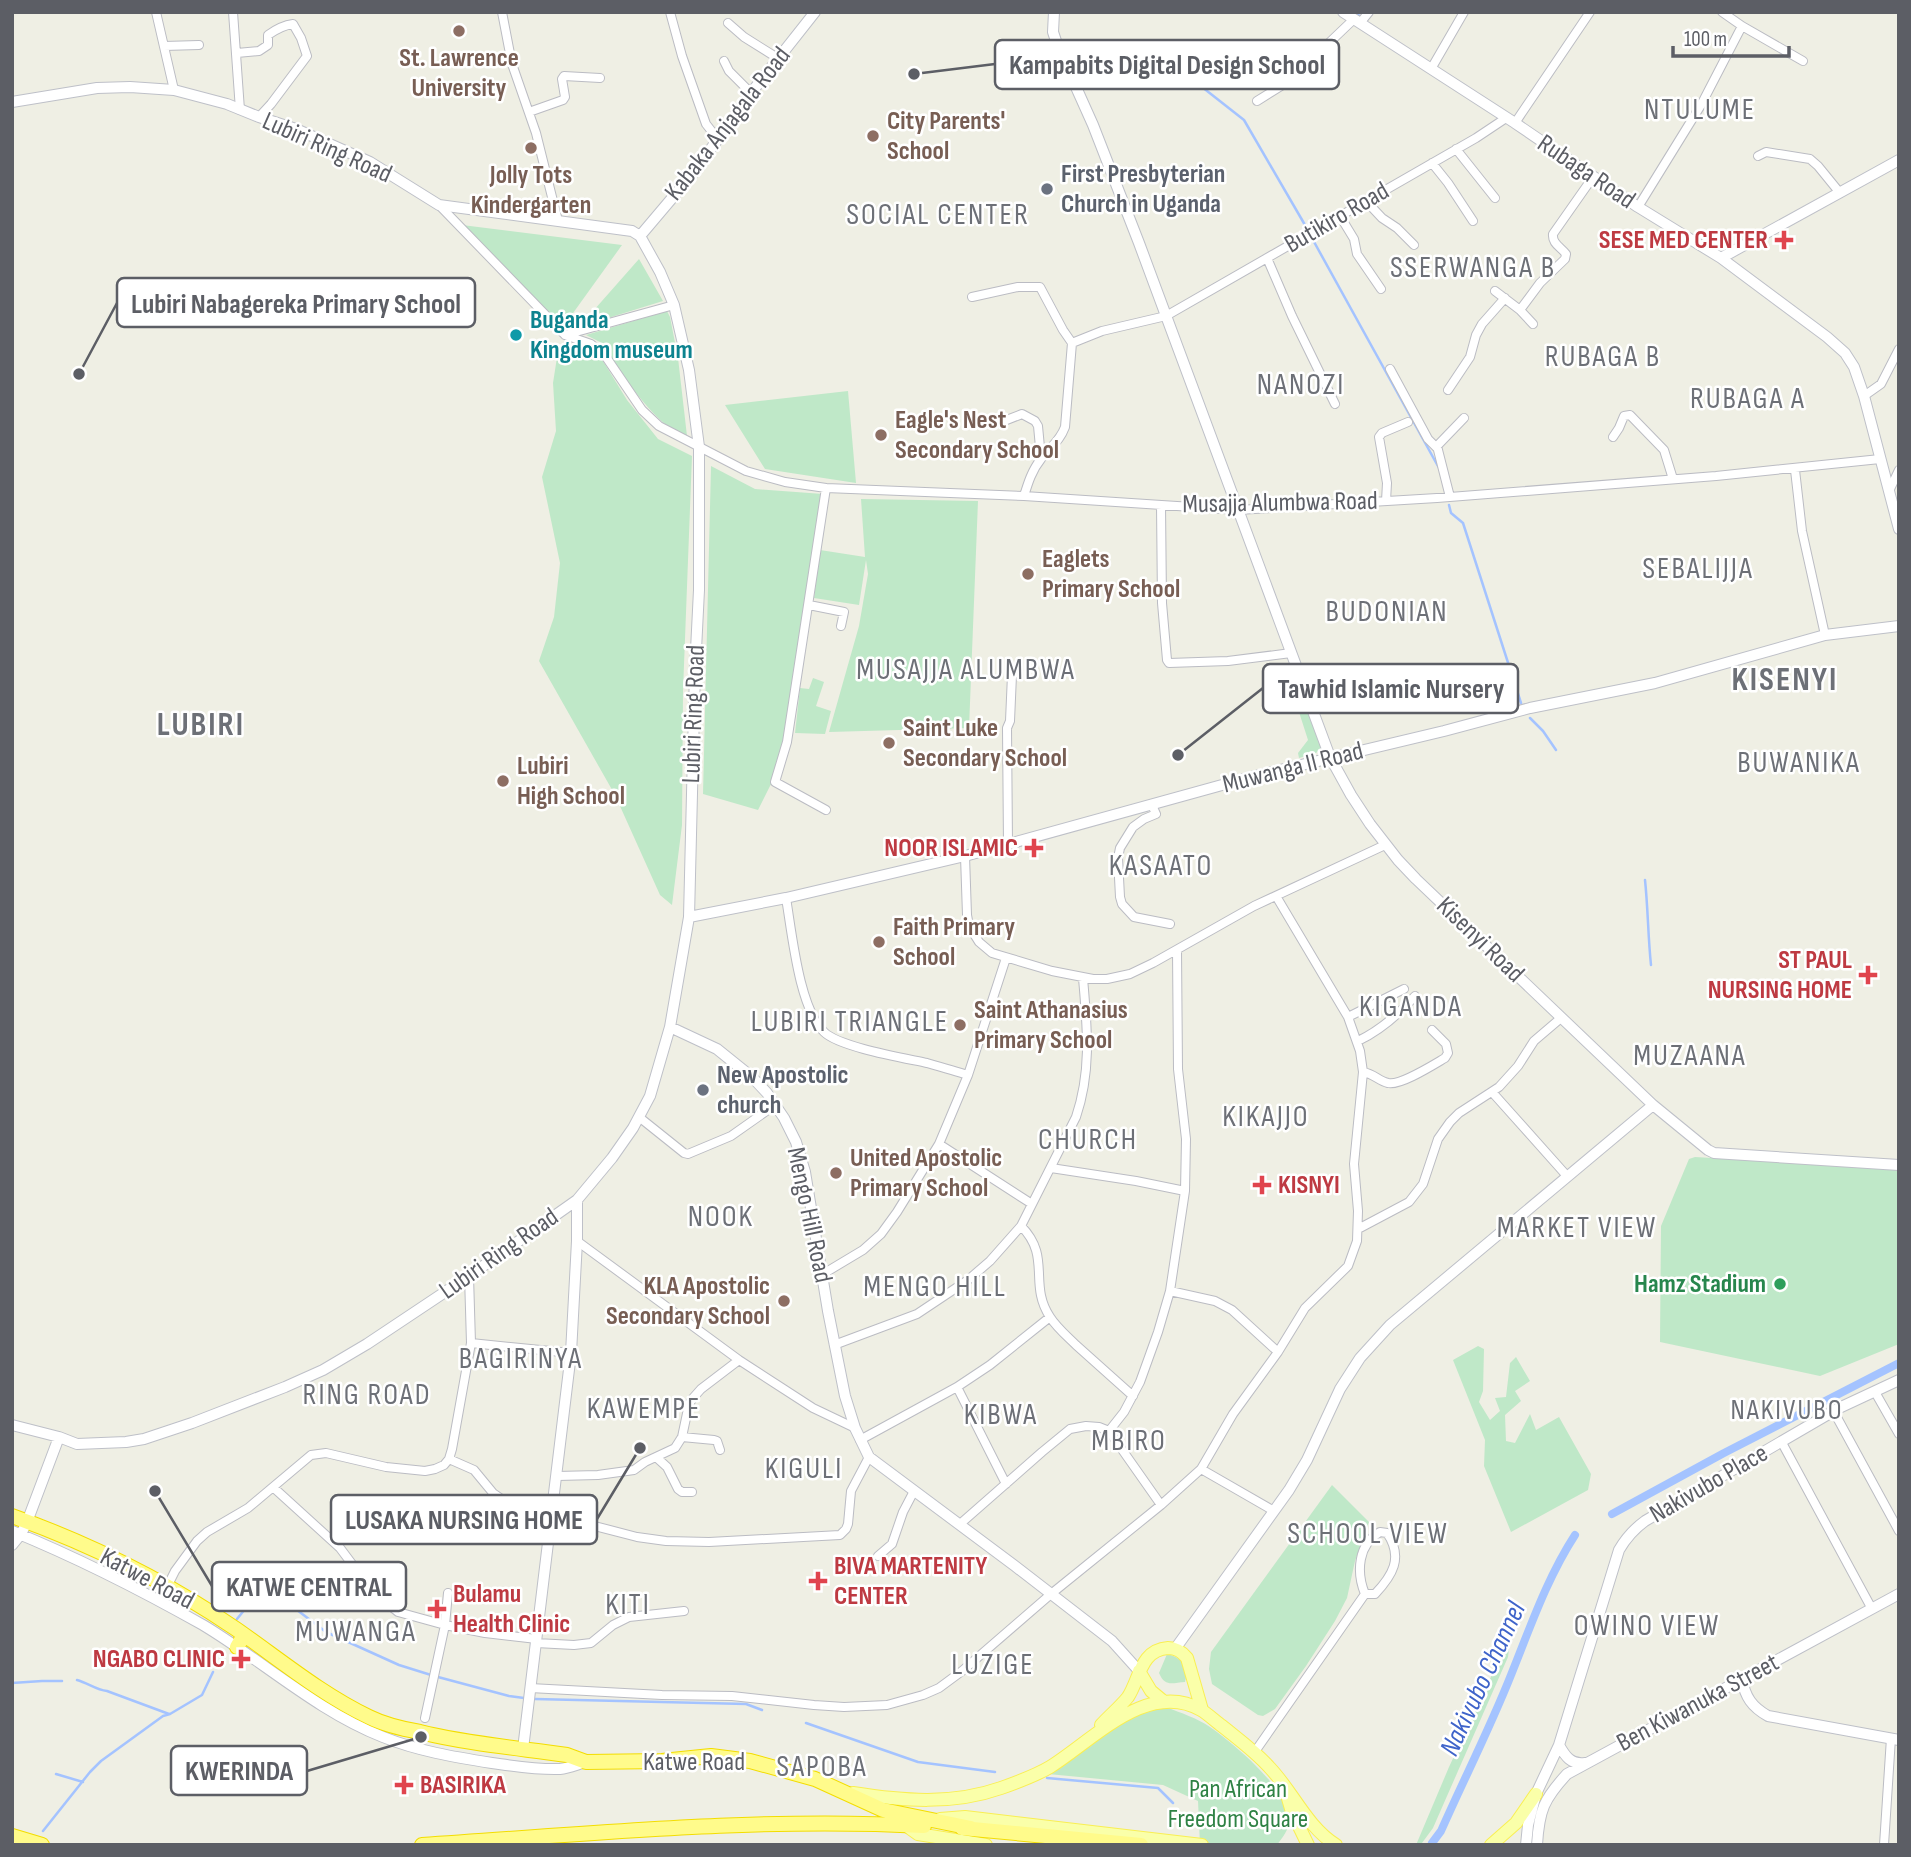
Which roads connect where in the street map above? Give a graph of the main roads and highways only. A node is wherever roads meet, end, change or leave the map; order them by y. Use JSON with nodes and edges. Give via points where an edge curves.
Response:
{"nodes":[{"id":1,"x":815,"y":12,"type":"edge"},
{"id":2,"x":1054,"y":12,"type":"edge"},
{"id":3,"x":1343,"y":12,"type":"edge"},
{"id":4,"x":12,"y":102,"type":"edge"},
{"id":5,"x":1899,"y":160,"type":"edge"},
{"id":6,"x":640,"y":236,"type":"junction"},
{"id":7,"x":1721,"y":258,"type":"junction"},
{"id":8,"x":1899,"y":528,"type":"edge"},
{"id":9,"x":1899,"y":626,"type":"edge"},
{"id":10,"x":1331,"y":757,"type":"junction"},
{"id":11,"x":689,"y":917,"type":"junction"},
{"id":12,"x":670,"y":1027,"type":"junction"},
{"id":13,"x":1653,"y":1105,"type":"junction"},
{"id":14,"x":1899,"y":1165,"type":"edge"},
{"id":15,"x":577,"y":1200,"type":"junction"},
{"id":16,"x":1899,"y":1380,"type":"edge"},
{"id":17,"x":12,"y":1425,"type":"edge"},
{"id":18,"x":59,"y":1437,"type":"junction"},
{"id":19,"x":12,"y":1516,"type":"edge"},
{"id":20,"x":20,"y":1529,"type":"edge"},
{"id":21,"x":12,"y":1545,"type":"edge"},
{"id":22,"x":73,"y":1549,"type":"junction"},
{"id":23,"x":1899,"y":1594,"type":"edge"},
{"id":24,"x":241,"y":1641,"type":"junction"},
{"id":25,"x":1175,"y":1649,"type":"junction"},
{"id":26,"x":1160,"y":1650,"type":"junction"},
{"id":27,"x":1124,"y":1652,"type":"junction"},
{"id":28,"x":1139,"y":1671,"type":"junction"},
{"id":29,"x":1742,"y":1679,"type":"junction"},
{"id":30,"x":1163,"y":1701,"type":"junction"},
{"id":31,"x":1202,"y":1710,"type":"junction"},
{"id":32,"x":1895,"y":1739,"type":"edge"},
{"id":33,"x":1087,"y":1742,"type":"junction"},
{"id":34,"x":1559,"y":1745,"type":"junction"},
{"id":35,"x":494,"y":1746,"type":"junction"},
{"id":36,"x":523,"y":1749,"type":"junction"},
{"id":37,"x":568,"y":1761,"type":"junction"},
{"id":38,"x":488,"y":1762,"type":"junction"},
{"id":39,"x":1588,"y":1763,"type":"junction"},
{"id":40,"x":1283,"y":1784,"type":"junction"},
{"id":41,"x":840,"y":1790,"type":"junction"},
{"id":42,"x":1536,"y":1794,"type":"junction"},
{"id":43,"x":929,"y":1819,"type":"junction"},
{"id":44,"x":904,"y":1825,"type":"junction"},
{"id":45,"x":971,"y":1828,"type":"junction"},
{"id":46,"x":12,"y":1836,"type":"edge"},
{"id":47,"x":41,"y":1845,"type":"edge"},
{"id":48,"x":422,"y":1845,"type":"edge"},
{"id":49,"x":986,"y":1845,"type":"edge"},
{"id":50,"x":1141,"y":1845,"type":"edge"},
{"id":51,"x":1202,"y":1845,"type":"edge"},
{"id":52,"x":1308,"y":1845,"type":"edge"},
{"id":53,"x":1336,"y":1845,"type":"edge"},
{"id":54,"x":1491,"y":1845,"type":"edge"},
{"id":55,"x":1526,"y":1845,"type":"edge"},
{"id":56,"x":1537,"y":1845,"type":"edge"}],
"edges":[{"from":1,"to":6,"type":"main road","name":"Kabaka Anjagala Road"},
{"from":2,"to":10,"type":"main road","name":"Kisenyi Road","via":[[1058,47],[1098,137],[1238,510],[1286,653]]},
{"from":3,"to":7,"type":"main road","name":"Rubaga Road"},
{"from":4,"to":6,"type":"main road","name":"Lubiri Ring Road","via":[[96,89],[174,90],[296,129],[370,162],[439,205],[632,230]]},
{"from":5,"to":7,"type":"main road"},
{"from":6,"to":11,"type":"main road","name":"Lubiri Ring Road","via":[[674,305],[688,370],[694,444],[699,590]]},
{"from":7,"to":8,"type":"main road","name":"Rubaga Road","via":[[1845,353],[1864,396]]},
{"from":9,"to":10,"type":"main road","name":"Muwanga II Road","via":[[1825,635],[1655,683]]},
{"from":10,"to":11,"type":"main road","name":"Muwanga II Road","via":[[965,856]]},
{"from":10,"to":13,"type":"main road","name":"Kisenyi Road","via":[[1385,845],[1416,879]]},
{"from":11,"to":12,"type":"main road","name":"Lubiri Ring Road"},
{"from":12,"to":15,"type":"main road","name":"Lubiri Ring Road","via":[[650,1096],[639,1117]]},
{"from":12,"to":27,"type":"main road","name":"Mengo Hill Road","via":[[717,1049],[753,1078],[796,1142],[806,1172],[845,1395],[869,1457]]},
{"from":13,"to":14,"type":"main road","name":"Kisenyi Road","via":[[1714,1153]]},
{"from":13,"to":25,"type":"main road","via":[[1390,1325],[1360,1358],[1307,1460]]},
{"from":15,"to":18,"type":"main road","name":"Lubiri Ring Road","via":[[469,1276],[308,1377],[162,1434],[92,1445]]},
{"from":15,"to":36,"type":"main road","via":[[571,1353]]},
{"from":16,"to":34,"type":"main road","name":"Nakivubo Place","via":[[1781,1441],[1634,1529],[1619,1549]]},
{"from":17,"to":18,"type":"main road","name":"Lubiri Ring Road"},
{"from":18,"to":20,"type":"main road"},
{"from":19,"to":20,"type":"highway","name":"Katwe Road"},
{"from":20,"to":21,"type":"main road"},
{"from":20,"to":22,"type":"highway","name":"Katwe Road"},
{"from":22,"to":24,"type":"main road","name":"Katwe Road","via":[[201,1625]]},
{"from":22,"to":24,"type":"highway","name":"Katwe Road","via":[[167,1587]]},
{"from":23,"to":29,"type":"main road","name":"Ben Kiwanuka Street"},
{"from":24,"to":35,"type":"highway","name":"Katwe Road","via":[[370,1718]]},
{"from":24,"to":38,"type":"main road","name":"Katwe Road","via":[[306,1695],[373,1733],[416,1749]]},
{"from":25,"to":26,"type":"main road"},
{"from":25,"to":31,"type":"main road","via":[[1187,1658]]},
{"from":26,"to":27,"type":"main road"},
{"from":26,"to":28,"type":"main road","via":[[1149,1656]]},
{"from":27,"to":28,"type":"main road","name":"Mengo Hill Road"},
{"from":28,"to":30,"type":"main road"},
{"from":28,"to":33,"type":"main road","via":[[1126,1699]]},
{"from":29,"to":32,"type":"main road","via":[[1750,1703],[1768,1716]]},
{"from":29,"to":39,"type":"main road","name":"Ben Kiwanuka Street"},
{"from":30,"to":31,"type":"main road"},
{"from":30,"to":33,"type":"main road","via":[[1125,1714]]},
{"from":31,"to":40,"type":"main road"},
{"from":33,"to":41,"type":"main road","via":[[1028,1777],[972,1796],[920,1801]]},
{"from":34,"to":39,"type":"main road","via":[[1571,1762]]},
{"from":34,"to":42,"type":"main road","name":"Nakivubo Place"},
{"from":35,"to":36,"type":"highway","name":"Katwe Road"},
{"from":35,"to":38,"type":"highway"},
{"from":36,"to":37,"type":"highway","name":"Katwe Road"},
{"from":37,"to":38,"type":"main road","name":"Katwe Road","via":[[534,1768]]},
{"from":37,"to":41,"type":"highway","name":"Katwe Road","via":[[711,1756],[751,1760]]},
{"from":39,"to":56,"type":"main road","name":"Ben Kiwanuka Street","via":[[1567,1774],[1550,1792],[1539,1818]]},
{"from":40,"to":52,"type":"main road"},
{"from":40,"to":53,"type":"main road"},
{"from":41,"to":43,"type":"highway","name":"Katwe Road","via":[[883,1810]]},
{"from":42,"to":54,"type":"main road","via":[[1516,1822]]},
{"from":42,"to":55,"type":"main road","name":"Nakivubo Place"},
{"from":43,"to":45,"type":"highway","name":"Katwe Road"},
{"from":43,"to":51,"type":"main road","via":[[965,1817]]},
{"from":44,"to":45,"type":"highway"},
{"from":44,"to":48,"type":"highway","via":[[742,1824]]},
{"from":44,"to":49,"type":"main road","via":[[918,1834]]},
{"from":45,"to":50,"type":"highway"},
{"from":46,"to":47,"type":"highway"}]}
